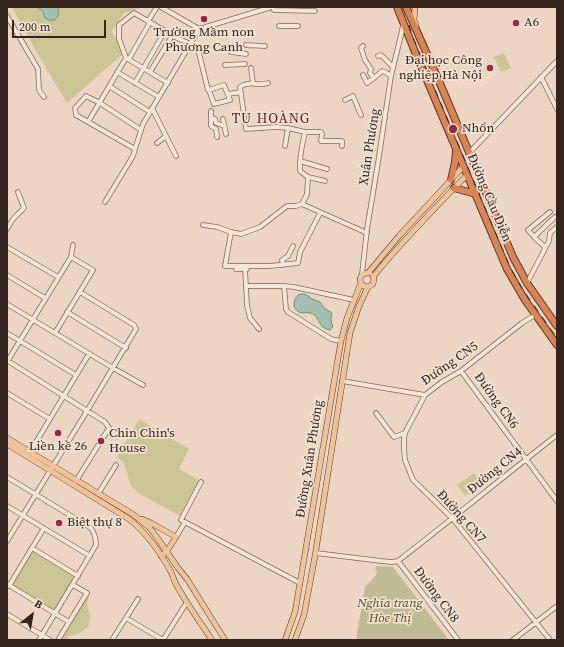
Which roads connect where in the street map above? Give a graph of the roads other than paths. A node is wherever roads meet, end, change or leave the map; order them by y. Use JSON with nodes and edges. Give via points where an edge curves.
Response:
{"nodes":[{"id":1,"x":157,"y":7,"type":"edge"},
{"id":2,"x":161,"y":7,"type":"edge"},
{"id":3,"x":273,"y":7,"type":"edge"},
{"id":4,"x":397,"y":7,"type":"edge"},
{"id":5,"x":406,"y":7,"type":"edge"},
{"id":6,"x":415,"y":7,"type":"edge"},
{"id":7,"x":315,"y":11,"type":"dead end"},
{"id":8,"x":7,"y":16,"type":"edge"},
{"id":9,"x":148,"y":20,"type":"junction"},
{"id":10,"x":403,"y":23,"type":"junction"},
{"id":11,"x":279,"y":26,"type":"dead end"},
{"id":12,"x":298,"y":26,"type":"dead end"},
{"id":13,"x":199,"y":30,"type":"junction"},
{"id":14,"x":165,"y":31,"type":"junction"},
{"id":15,"x":417,"y":32,"type":"junction"},
{"id":16,"x":172,"y":36,"type":"junction"},
{"id":17,"x":190,"y":44,"type":"junction"},
{"id":18,"x":246,"y":45,"type":"dead end"},
{"id":19,"x":265,"y":46,"type":"dead end"},
{"id":20,"x":363,"y":46,"type":"dead end"},
{"id":21,"x":231,"y":52,"type":"dead end"},
{"id":22,"x":246,"y":54,"type":"dead end"},
{"id":23,"x":378,"y":56,"type":"dead end"},
{"id":24,"x":127,"y":58,"type":"junction"},
{"id":25,"x":557,"y":61,"type":"edge"},
{"id":26,"x":245,"y":64,"type":"dead end"},
{"id":27,"x":225,"y":65,"type":"dead end"},
{"id":28,"x":393,"y":67,"type":"junction"},
{"id":29,"x":143,"y":68,"type":"junction"},
{"id":30,"x":251,"y":68,"type":"dead end"},
{"id":31,"x":117,"y":72,"type":"junction"},
{"id":32,"x":150,"y":72,"type":"junction"},
{"id":33,"x":363,"y":75,"type":"dead end"},
{"id":34,"x":391,"y":76,"type":"junction"},
{"id":35,"x":542,"y":77,"type":"junction"},
{"id":36,"x":374,"y":78,"type":"junction"},
{"id":37,"x":168,"y":82,"type":"junction"},
{"id":38,"x":135,"y":83,"type":"junction"},
{"id":39,"x":253,"y":83,"type":"junction"},
{"id":40,"x":268,"y":83,"type":"dead end"},
{"id":41,"x":109,"y":86,"type":"junction"},
{"id":42,"x":209,"y":90,"type":"junction"},
{"id":43,"x":241,"y":92,"type":"junction"},
{"id":44,"x":228,"y":94,"type":"junction"},
{"id":45,"x":44,"y":97,"type":"dead end"},
{"id":46,"x":159,"y":97,"type":"junction"},
{"id":47,"x":345,"y":100,"type":"dead end"},
{"id":48,"x":100,"y":103,"type":"junction"},
{"id":49,"x":557,"y":109,"type":"edge"},
{"id":50,"x":151,"y":110,"type":"junction"},
{"id":51,"x":211,"y":111,"type":"dead end"},
{"id":52,"x":360,"y":115,"type":"dead end"},
{"id":53,"x":210,"y":118,"type":"junction"},
{"id":54,"x":223,"y":119,"type":"dead end"},
{"id":55,"x":88,"y":122,"type":"junction"},
{"id":56,"x":224,"y":126,"type":"junction"},
{"id":57,"x":288,"y":128,"type":"junction"},
{"id":58,"x":141,"y":130,"type":"junction"},
{"id":59,"x":305,"y":132,"type":"junction"},
{"id":60,"x":226,"y":134,"type":"dead end"},
{"id":61,"x":166,"y":136,"type":"junction"},
{"id":62,"x":343,"y":136,"type":"dead end"},
{"id":63,"x":217,"y":137,"type":"dead end"},
{"id":64,"x":156,"y":143,"type":"dead end"},
{"id":65,"x":285,"y":146,"type":"dead end"},
{"id":66,"x":136,"y":149,"type":"junction"},
{"id":67,"x":456,"y":150,"type":"junction"},
{"id":68,"x":176,"y":156,"type":"dead end"},
{"id":69,"x":470,"y":156,"type":"junction"},
{"id":70,"x":300,"y":161,"type":"junction"},
{"id":71,"x":463,"y":167,"type":"junction"},
{"id":72,"x":475,"y":167,"type":"junction"},
{"id":73,"x":327,"y":169,"type":"dead end"},
{"id":74,"x":467,"y":175,"type":"junction"},
{"id":75,"x":308,"y":177,"type":"junction"},
{"id":76,"x":451,"y":180,"type":"junction"},
{"id":77,"x":325,"y":181,"type":"dead end"},
{"id":78,"x":454,"y":188,"type":"junction"},
{"id":79,"x":18,"y":192,"type":"dead end"},
{"id":80,"x":476,"y":194,"type":"junction"},
{"id":81,"x":105,"y":202,"type":"dead end"},
{"id":82,"x":302,"y":204,"type":"junction"},
{"id":83,"x":550,"y":212,"type":"dead end"},
{"id":84,"x":320,"y":213,"type":"junction"},
{"id":85,"x":555,"y":217,"type":"dead end"},
{"id":86,"x":203,"y":225,"type":"dead end"},
{"id":87,"x":557,"y":227,"type":"edge"},
{"id":88,"x":7,"y":229,"type":"edge"},
{"id":89,"x":231,"y":232,"type":"junction"},
{"id":90,"x":366,"y":233,"type":"junction"},
{"id":91,"x":534,"y":237,"type":"junction"},
{"id":92,"x":73,"y":245,"type":"dead end"},
{"id":93,"x":293,"y":246,"type":"dead end"},
{"id":94,"x":7,"y":247,"type":"edge"},
{"id":95,"x":545,"y":247,"type":"junction"},
{"id":96,"x":70,"y":257,"type":"junction"},
{"id":97,"x":283,"y":265,"type":"junction"},
{"id":98,"x":236,"y":269,"type":"dead end"},
{"id":99,"x":245,"y":269,"type":"junction"},
{"id":100,"x":255,"y":269,"type":"dead end"},
{"id":101,"x":365,"y":274,"type":"junction"},
{"id":102,"x":7,"y":275,"type":"edge"},
{"id":103,"x":58,"y":277,"type":"junction"},
{"id":104,"x":374,"y":277,"type":"junction"},
{"id":105,"x":527,"y":283,"type":"junction"},
{"id":106,"x":361,"y":284,"type":"junction"},
{"id":107,"x":246,"y":286,"type":"junction"},
{"id":108,"x":284,"y":286,"type":"junction"},
{"id":109,"x":368,"y":287,"type":"junction"},
{"id":110,"x":80,"y":292,"type":"junction"},
{"id":111,"x":45,"y":298,"type":"junction"},
{"id":112,"x":354,"y":300,"type":"junction"},
{"id":113,"x":7,"y":304,"type":"edge"},
{"id":114,"x":67,"y":312,"type":"junction"},
{"id":115,"x":535,"y":315,"type":"junction"},
{"id":116,"x":32,"y":320,"type":"junction"},
{"id":117,"x":557,"y":326,"type":"edge"},
{"id":118,"x":259,"y":329,"type":"dead end"},
{"id":119,"x":7,"y":333,"type":"edge"},
{"id":120,"x":55,"y":333,"type":"junction"},
{"id":121,"x":20,"y":341,"type":"junction"},
{"id":122,"x":341,"y":341,"type":"junction"},
{"id":123,"x":557,"y":346,"type":"edge"},
{"id":124,"x":126,"y":348,"type":"junction"},
{"id":125,"x":89,"y":354,"type":"junction"},
{"id":126,"x":7,"y":362,"type":"edge"},
{"id":127,"x":113,"y":368,"type":"junction"},
{"id":128,"x":461,"y":371,"type":"junction"},
{"id":129,"x":76,"y":375,"type":"junction"},
{"id":130,"x":342,"y":381,"type":"junction"},
{"id":131,"x":143,"y":385,"type":"dead end"},
{"id":132,"x":7,"y":393,"type":"edge"},
{"id":133,"x":425,"y":395,"type":"junction"},
{"id":134,"x":64,"y":396,"type":"junction"},
{"id":135,"x":87,"y":411,"type":"junction"},
{"id":136,"x":376,"y":413,"type":"dead end"},
{"id":137,"x":50,"y":419,"type":"junction"},
{"id":138,"x":405,"y":433,"type":"junction"},
{"id":139,"x":557,"y":435,"type":"edge"},
{"id":140,"x":7,"y":438,"type":"edge"},
{"id":141,"x":7,"y":444,"type":"edge"},
{"id":142,"x":30,"y":452,"type":"junction"},
{"id":143,"x":526,"y":460,"type":"junction"},
{"id":144,"x":116,"y":465,"type":"dead end"},
{"id":145,"x":51,"y":468,"type":"junction"},
{"id":146,"x":7,"y":477,"type":"edge"},
{"id":147,"x":76,"y":481,"type":"junction"},
{"id":148,"x":201,"y":482,"type":"dead end"},
{"id":149,"x":35,"y":494,"type":"junction"},
{"id":150,"x":98,"y":494,"type":"junction"},
{"id":151,"x":557,"y":502,"type":"edge"},
{"id":152,"x":7,"y":506,"type":"edge"},
{"id":153,"x":22,"y":515,"type":"junction"},
{"id":154,"x":134,"y":516,"type":"junction"},
{"id":155,"x":453,"y":519,"type":"junction"},
{"id":156,"x":185,"y":522,"type":"junction"},
{"id":157,"x":44,"y":528,"type":"junction"},
{"id":158,"x":176,"y":537,"type":"junction"},
{"id":159,"x":7,"y":541,"type":"edge"},
{"id":160,"x":32,"y":548,"type":"junction"},
{"id":161,"x":167,"y":552,"type":"junction"},
{"id":162,"x":316,"y":553,"type":"junction"},
{"id":163,"x":90,"y":556,"type":"junction"},
{"id":164,"x":161,"y":556,"type":"junction"},
{"id":165,"x":398,"y":561,"type":"junction"},
{"id":166,"x":78,"y":576,"type":"junction"},
{"id":167,"x":300,"y":583,"type":"junction"},
{"id":168,"x":8,"y":585,"type":"edge"},
{"id":169,"x":73,"y":585,"type":"junction"},
{"id":170,"x":298,"y":595,"type":"junction"},
{"id":171,"x":308,"y":596,"type":"junction"},
{"id":172,"x":138,"y":599,"type":"dead end"},
{"id":173,"x":187,"y":602,"type":"junction"},
{"id":174,"x":557,"y":606,"type":"edge"},
{"id":175,"x":55,"y":613,"type":"junction"},
{"id":176,"x":7,"y":614,"type":"edge"},
{"id":177,"x":126,"y":618,"type":"junction"},
{"id":178,"x":69,"y":622,"type":"junction"},
{"id":179,"x":536,"y":622,"type":"junction"},
{"id":180,"x":42,"y":635,"type":"junction"},
{"id":181,"x":39,"y":640,"type":"edge"},
{"id":182,"x":50,"y":640,"type":"edge"},
{"id":183,"x":58,"y":640,"type":"edge"},
{"id":184,"x":112,"y":640,"type":"edge"},
{"id":185,"x":163,"y":640,"type":"edge"},
{"id":186,"x":212,"y":640,"type":"edge"},
{"id":187,"x":225,"y":640,"type":"edge"},
{"id":188,"x":286,"y":640,"type":"edge"},
{"id":189,"x":295,"y":640,"type":"edge"},
{"id":190,"x":458,"y":640,"type":"edge"},
{"id":191,"x":513,"y":640,"type":"edge"},
{"id":192,"x":550,"y":640,"type":"edge"}],
"edges":[{"from":1,"to":9,"type":"street"},
{"from":2,"to":13,"type":"street"},
{"from":3,"to":7,"type":"street","via":[[274,10]]},
{"from":3,"to":13,"type":"street"},
{"from":4,"to":10,"type":"highway","name":"Đường Cầu Diễn"},
{"from":5,"to":15,"type":"highway","name":"Đường Cầu Diễn"},
{"from":6,"to":15,"type":"main road","via":[[414,20]]},
{"from":8,"to":45,"type":"street","via":[[38,69],[39,90]]},
{"from":9,"to":14,"type":"street"},
{"from":9,"to":24,"type":"street","via":[[149,24]]},
{"from":9,"to":24,"type":"street","via":[[134,13],[119,25],[119,39]]},
{"from":10,"to":28,"type":"street","name":"Xuân Phương"},
{"from":10,"to":67,"type":"highway","name":"Đường Cầu Diễn"},
{"from":11,"to":12,"type":"street"},
{"from":13,"to":17,"type":"street"},
{"from":14,"to":16,"type":"street"},
{"from":14,"to":29,"type":"street"},
{"from":15,"to":69,"type":"highway","name":"Đường Cầu Diễn"},
{"from":16,"to":17,"type":"street"},
{"from":16,"to":32,"type":"street"},
{"from":17,"to":37,"type":"street"},
{"from":17,"to":42,"type":"street","via":[[199,54]]},
{"from":18,"to":19,"type":"street"},
{"from":20,"to":36,"type":"street","via":[[361,48],[365,60]]},
{"from":21,"to":22,"type":"street"},
{"from":23,"to":28,"type":"street","via":[[381,55]]},
{"from":24,"to":29,"type":"street"},
{"from":24,"to":31,"type":"street"},
{"from":25,"to":35,"type":"street"},
{"from":26,"to":27,"type":"street"},
{"from":28,"to":34,"type":"street","name":"Xuân Phương"},
{"from":29,"to":32,"type":"street"},
{"from":29,"to":38,"type":"street"},
{"from":30,"to":39,"type":"street"},
{"from":31,"to":38,"type":"street"},
{"from":31,"to":41,"type":"street"},
{"from":32,"to":37,"type":"street"},
{"from":33,"to":36,"type":"street","via":[[366,83]]},
{"from":34,"to":36,"type":"street","via":[[382,71]]},
{"from":34,"to":90,"type":"street","name":"Xuân Phương"},
{"from":35,"to":49,"type":"street"},
{"from":35,"to":69,"type":"street"},
{"from":37,"to":46,"type":"street"},
{"from":38,"to":46,"type":"street"},
{"from":39,"to":40,"type":"street"},
{"from":39,"to":43,"type":"street","via":[[240,87]]},
{"from":41,"to":48,"type":"street"},
{"from":41,"to":50,"type":"street"},
{"from":42,"to":44,"type":"street","via":[[224,85]]},
{"from":42,"to":44,"type":"street","via":[[214,104],[230,100]]},
{"from":43,"to":44,"type":"street"},
{"from":43,"to":57,"type":"street","via":[[246,129]]},
{"from":46,"to":50,"type":"street"},
{"from":47,"to":52,"type":"street","via":[[353,96]]},
{"from":48,"to":55,"type":"street"},
{"from":48,"to":55,"type":"street","via":[[86,96],[75,108],[76,115]]},
{"from":48,"to":58,"type":"street"},
{"from":50,"to":58,"type":"street"},
{"from":50,"to":61,"type":"street"},
{"from":51,"to":53,"type":"street"},
{"from":53,"to":56,"type":"street"},
{"from":53,"to":63,"type":"street"},
{"from":54,"to":56,"type":"street"},
{"from":55,"to":66,"type":"street"},
{"from":56,"to":60,"type":"street"},
{"from":57,"to":59,"type":"street"},
{"from":57,"to":65,"type":"street"},
{"from":58,"to":66,"type":"street"},
{"from":59,"to":62,"type":"street","via":[[321,132],[321,141],[342,144]]},
{"from":59,"to":70,"type":"street"},
{"from":61,"to":64,"type":"street"},
{"from":61,"to":68,"type":"street"},
{"from":66,"to":81,"type":"street"},
{"from":67,"to":71,"type":"highway","name":"Đường Cầu Diễn"},
{"from":67,"to":76,"type":"highway"},
{"from":69,"to":71,"type":"highway"},
{"from":69,"to":72,"type":"highway","name":"Đường Cầu Diễn"},
{"from":70,"to":73,"type":"street"},
{"from":70,"to":75,"type":"street","via":[[300,171]]},
{"from":71,"to":74,"type":"highway","name":"Đường Cầu Diễn"},
{"from":71,"to":76,"type":"main road"},
{"from":72,"to":74,"type":"highway"},
{"from":72,"to":105,"type":"highway","name":"Đường Cầu Diễn","via":[[513,257]]},
{"from":74,"to":78,"type":"main road"},
{"from":74,"to":80,"type":"highway","name":"Đường Cầu Diễn"},
{"from":75,"to":77,"type":"street"},
{"from":75,"to":82,"type":"street","via":[[307,194]]},
{"from":76,"to":101,"type":"main road"},
{"from":78,"to":80,"type":"highway"},
{"from":78,"to":104,"type":"main road","via":[[388,258]]},
{"from":79,"to":88,"type":"street","via":[[24,208]]},
{"from":80,"to":115,"type":"highway","name":"Đường Cầu Diễn","via":[[507,270]]},
{"from":82,"to":84,"type":"street"},
{"from":82,"to":89,"type":"street","via":[[287,206],[260,227],[241,234]]},
{"from":83,"to":91,"type":"street","via":[[528,230]]},
{"from":84,"to":90,"type":"street"},
{"from":84,"to":97,"type":"street","via":[[305,240],[298,263]]},
{"from":85,"to":91,"type":"street"},
{"from":86,"to":89,"type":"street"},
{"from":87,"to":95,"type":"street","via":[[550,233]]},
{"from":89,"to":97,"type":"street","via":[[225,266]]},
{"from":90,"to":101,"type":"street","name":"Xuân Phương"},
{"from":91,"to":95,"type":"street"},
{"from":92,"to":96,"type":"street"},
{"from":93,"to":97,"type":"street","via":[[288,256],[282,260]]},
{"from":94,"to":103,"type":"street"},
{"from":95,"to":105,"type":"street"},
{"from":96,"to":103,"type":"street"},
{"from":96,"to":110,"type":"street","via":[[93,270]]},
{"from":98,"to":99,"type":"street"},
{"from":99,"to":100,"type":"street"},
{"from":99,"to":107,"type":"street"},
{"from":101,"to":104,"type":"main road"},
{"from":101,"to":106,"type":"main road","via":[[360,278]]},
{"from":102,"to":111,"type":"street"},
{"from":103,"to":111,"type":"street"},
{"from":104,"to":109,"type":"main road","via":[[373,284]]},
{"from":105,"to":117,"type":"highway","name":"Đường Cầu Diễn"},
{"from":106,"to":109,"type":"main road"},
{"from":106,"to":112,"type":"main road","name":"Đường Xuân Phương"},
{"from":107,"to":108,"type":"street"},
{"from":107,"to":118,"type":"street","via":[[250,318]]},
{"from":108,"to":112,"type":"street"},
{"from":108,"to":122,"type":"street","via":[[288,312],[331,339]]},
{"from":109,"to":130,"type":"main road","name":"Đường Xuân Phương","via":[[350,333]]},
{"from":110,"to":114,"type":"street"},
{"from":110,"to":124,"type":"street","via":[[134,325],[136,329]]},
{"from":111,"to":116,"type":"street"},
{"from":112,"to":122,"type":"main road","name":"Đường Xuân Phương"},
{"from":113,"to":116,"type":"street"},
{"from":114,"to":120,"type":"street"},
{"from":114,"to":124,"type":"street"},
{"from":115,"to":123,"type":"highway","name":"Đường Cầu Diễn"},
{"from":115,"to":128,"type":"street","name":"Đường CN5"},
{"from":116,"to":120,"type":"street"},
{"from":116,"to":121,"type":"street"},
{"from":119,"to":121,"type":"street"},
{"from":120,"to":125,"type":"street"},
{"from":121,"to":126,"type":"street"},
{"from":121,"to":129,"type":"street"},
{"from":122,"to":167,"type":"main road","name":"Đường Xuân Phương"},
{"from":124,"to":127,"type":"street"},
{"from":125,"to":127,"type":"street"},
{"from":125,"to":129,"type":"street"},
{"from":126,"to":134,"type":"street"},
{"from":127,"to":131,"type":"street"},
{"from":127,"to":135,"type":"street"},
{"from":128,"to":133,"type":"street","name":"Đường CN5"},
{"from":128,"to":143,"type":"street","name":"Đường CN6"},
{"from":129,"to":134,"type":"street"},
{"from":130,"to":133,"type":"street","name":"Đường CN5"},
{"from":130,"to":162,"type":"main road","name":"Đường Xuân Phương"},
{"from":132,"to":137,"type":"street"},
{"from":133,"to":138,"type":"street","name":"Đường CN7"},
{"from":134,"to":135,"type":"street"},
{"from":134,"to":137,"type":"street"},
{"from":135,"to":145,"type":"street"},
{"from":135,"to":147,"type":"street","via":[[105,422],[109,428]]},
{"from":136,"to":138,"type":"street","via":[[394,437]]},
{"from":137,"to":142,"type":"street"},
{"from":138,"to":155,"type":"street","name":"Đường CN7","via":[[405,460],[413,480]]},
{"from":139,"to":143,"type":"street","name":"Đường CN4"},
{"from":140,"to":142,"type":"main road"},
{"from":141,"to":145,"type":"main road"},
{"from":142,"to":145,"type":"main road"},
{"from":143,"to":151,"type":"street","name":"Đường CN6"},
{"from":143,"to":155,"type":"street","name":"Đường CN4"},
{"from":144,"to":150,"type":"street"},
{"from":145,"to":147,"type":"main road"},
{"from":145,"to":149,"type":"street"},
{"from":145,"to":164,"type":"main road","via":[[129,519]]},
{"from":146,"to":149,"type":"street"},
{"from":147,"to":150,"type":"main road"},
{"from":148,"to":156,"type":"street","via":[[181,520]]},
{"from":149,"to":153,"type":"street"},
{"from":149,"to":163,"type":"street","via":[[91,528],[96,546]]},
{"from":150,"to":154,"type":"main road"},
{"from":152,"to":153,"type":"street"},
{"from":153,"to":157,"type":"street"},
{"from":153,"to":159,"type":"street"},
{"from":154,"to":158,"type":"main road"},
{"from":154,"to":161,"type":"main road","via":[[153,531]]},
{"from":155,"to":165,"type":"street","name":"Đường CN4"},
{"from":155,"to":179,"type":"street","name":"Đường CN7"},
{"from":156,"to":158,"type":"street"},
{"from":156,"to":167,"type":"street"},
{"from":157,"to":160,"type":"street"},
{"from":157,"to":163,"type":"street"},
{"from":158,"to":161,"type":"main road"},
{"from":160,"to":166,"type":"street"},
{"from":160,"to":168,"type":"street"},
{"from":161,"to":164,"type":"main road"},
{"from":161,"to":187,"type":"main road"},
{"from":162,"to":165,"type":"street"},
{"from":162,"to":171,"type":"main road","name":"Đường Xuân Phương"},
{"from":163,"to":166,"type":"street"},
{"from":164,"to":173,"type":"main road"},
{"from":165,"to":190,"type":"street","name":"Đường CN8"},
{"from":166,"to":169,"type":"street"},
{"from":167,"to":170,"type":"main road","name":"Đường Xuân Phương"},
{"from":168,"to":175,"type":"street"},
{"from":169,"to":175,"type":"street"},
{"from":169,"to":178,"type":"street","via":[[87,593]]},
{"from":170,"to":171,"type":"main road"},
{"from":170,"to":188,"type":"main road","name":"Đường Xuân Phương"},
{"from":171,"to":189,"type":"main road","name":"Đường Xuân Phương"},
{"from":172,"to":177,"type":"street"},
{"from":173,"to":185,"type":"street"},
{"from":173,"to":186,"type":"main road"},
{"from":174,"to":179,"type":"street"},
{"from":175,"to":178,"type":"street"},
{"from":175,"to":180,"type":"street"},
{"from":176,"to":180,"type":"street"},
{"from":177,"to":184,"type":"street"},
{"from":177,"to":185,"type":"street"},
{"from":178,"to":183,"type":"street"},
{"from":179,"to":191,"type":"street"},
{"from":179,"to":192,"type":"street","name":"Đường CN7"},
{"from":180,"to":181,"type":"street"},
{"from":180,"to":182,"type":"street"}]}
